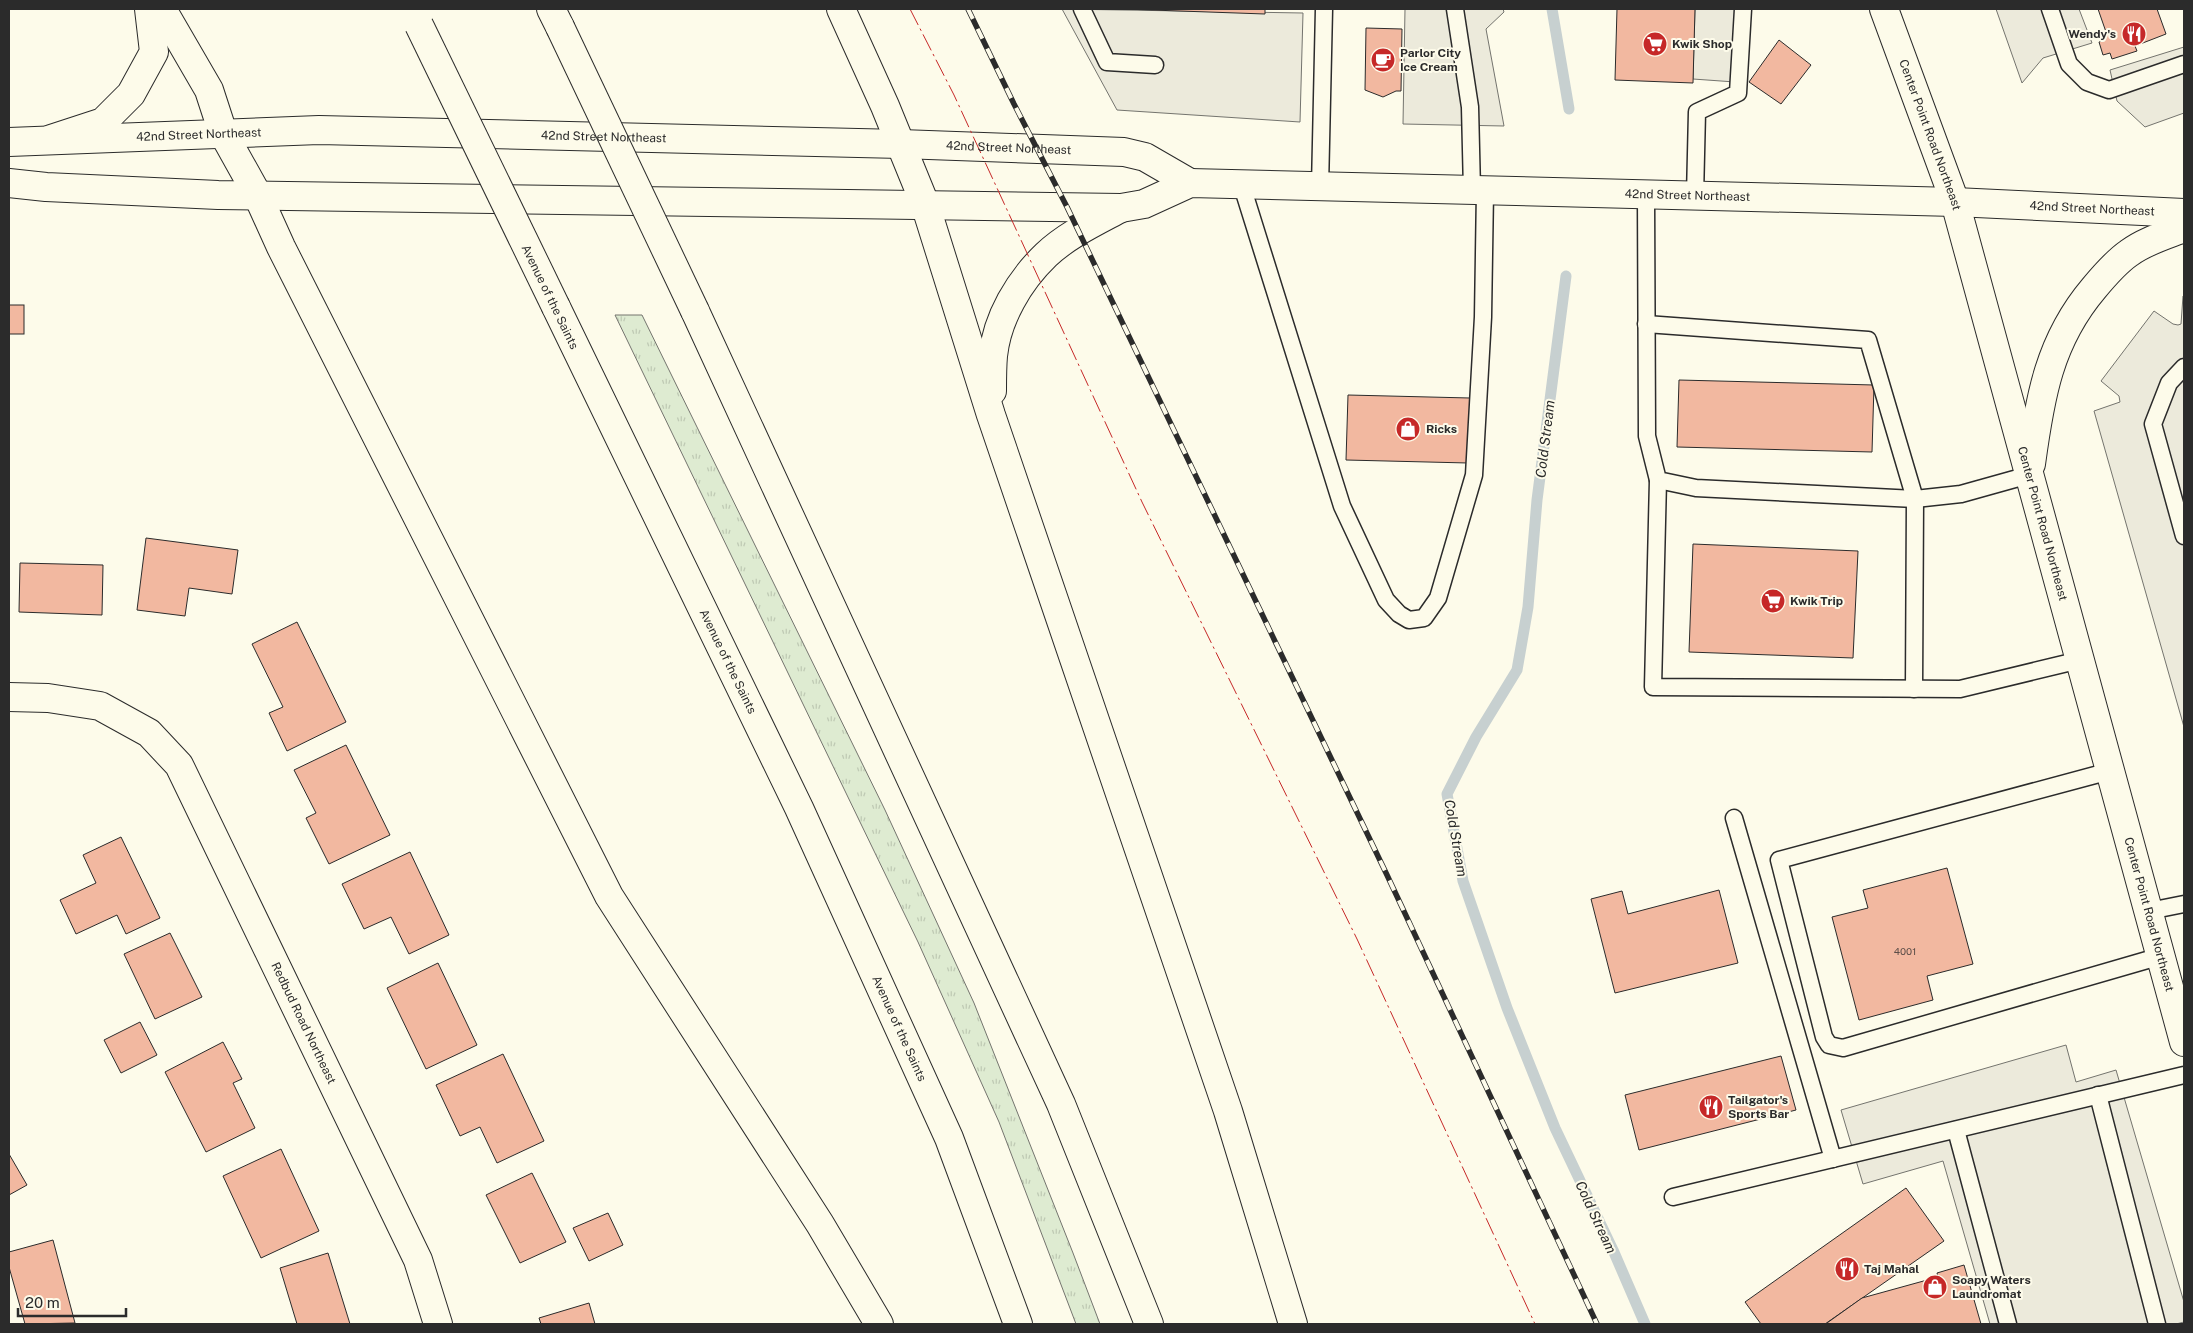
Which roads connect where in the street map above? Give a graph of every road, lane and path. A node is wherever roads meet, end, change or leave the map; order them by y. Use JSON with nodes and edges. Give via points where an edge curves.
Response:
{"nodes":[{"id":1,"x":149,"y":9,"type":"edge"},
{"id":2,"x":162,"y":9,"type":"edge"},
{"id":3,"x":841,"y":9,"type":"edge"},
{"id":4,"x":1082,"y":9,"type":"edge"},
{"id":5,"x":1324,"y":9,"type":"edge"},
{"id":6,"x":1455,"y":9,"type":"edge"},
{"id":7,"x":1743,"y":9,"type":"edge"},
{"id":8,"x":1884,"y":9,"type":"edge"},
{"id":9,"x":2050,"y":9,"type":"edge"},
{"id":10,"x":415,"y":17,"type":"edge"},
{"id":11,"x":555,"y":18,"type":"edge"},
{"id":12,"x":2184,"y":64,"type":"edge"},
{"id":13,"x":1155,"y":65,"type":"dead end"},
{"id":14,"x":223,"y":133,"type":"junction"},
{"id":15,"x":51,"y":139,"type":"junction"},
{"id":16,"x":9,"y":142,"type":"edge"},
{"id":17,"x":901,"y":144,"type":"junction"},
{"id":18,"x":9,"y":183,"type":"edge"},
{"id":19,"x":1190,"y":183,"type":"junction"},
{"id":20,"x":1242,"y":186,"type":"junction"},
{"id":21,"x":1320,"y":187,"type":"junction"},
{"id":22,"x":1478,"y":191,"type":"junction"},
{"id":23,"x":257,"y":194,"type":"junction"},
{"id":24,"x":1646,"y":195,"type":"junction"},
{"id":25,"x":1695,"y":196,"type":"junction"},
{"id":26,"x":1955,"y":202,"type":"junction"},
{"id":27,"x":926,"y":204,"type":"junction"},
{"id":28,"x":1121,"y":208,"type":"junction"},
{"id":29,"x":2184,"y":213,"type":"edge"},
{"id":30,"x":2184,"y":228,"type":"edge"},
{"id":31,"x":1646,"y":324,"type":"junction"},
{"id":32,"x":2184,"y":367,"type":"edge"},
{"id":33,"x":992,"y":415,"type":"junction"},
{"id":34,"x":2029,"y":475,"type":"junction"},
{"id":35,"x":1658,"y":480,"type":"junction"},
{"id":36,"x":1914,"y":499,"type":"junction"},
{"id":37,"x":2184,"y":536,"type":"edge"},
{"id":38,"x":2080,"y":660,"type":"junction"},
{"id":39,"x":1914,"y":689,"type":"junction"},
{"id":40,"x":9,"y":697,"type":"edge"},
{"id":41,"x":2110,"y":772,"type":"junction"},
{"id":42,"x":1734,"y":818,"type":"dead end"},
{"id":43,"x":2184,"y":904,"type":"edge"},
{"id":44,"x":2149,"y":911,"type":"junction"},
{"id":45,"x":2161,"y":956,"type":"junction"},
{"id":46,"x":2184,"y":1042,"type":"edge"},
{"id":47,"x":2184,"y":1075,"type":"edge"},
{"id":48,"x":2098,"y":1095,"type":"junction"},
{"id":49,"x":1956,"y":1130,"type":"junction"},
{"id":50,"x":1834,"y":1159,"type":"junction"},
{"id":51,"x":1673,"y":1197,"type":"dead end"},
{"id":52,"x":438,"y":1324,"type":"edge"},
{"id":53,"x":879,"y":1324,"type":"edge"},
{"id":54,"x":1018,"y":1324,"type":"edge"},
{"id":55,"x":1148,"y":1324,"type":"edge"},
{"id":56,"x":1293,"y":1324,"type":"edge"},
{"id":57,"x":2008,"y":1324,"type":"edge"},
{"id":58,"x":2157,"y":1324,"type":"edge"}],
"edges":[{"from":1,"to":15,"type":"main road","via":[[154,52],[131,94],[103,122]]},
{"from":2,"to":14,"type":"main road","via":[[209,90]]},
{"from":3,"to":17,"type":"main road"},
{"from":4,"to":13,"type":"lane","via":[[1107,62]]},
{"from":5,"to":21,"type":"lane"},
{"from":6,"to":22,"type":"lane","via":[[1470,107]]},
{"from":7,"to":25,"type":"lane","via":[[1738,93],[1697,112]]},
{"from":8,"to":26,"type":"main road","name":"Center Point Road Northeast"},
{"from":9,"to":12,"type":"lane","via":[[2069,64],[2087,82],[2109,90]]},
{"from":10,"to":54,"type":"main road","name":"Avenue of the Saints","bridge":true,"via":[[799,808],[949,1138]]},
{"from":11,"to":55,"type":"main road","bridge":true,"via":[[696,311],[1060,1104]]},
{"from":14,"to":15,"type":"main road","name":"42nd Street Northeast"},
{"from":14,"to":17,"type":"main road","name":"42nd Street Northeast","via":[[319,130]]},
{"from":14,"to":23,"type":"main road"},
{"from":15,"to":16,"type":"main road","name":"42nd Street Northeast"},
{"from":17,"to":19,"type":"main road","name":"42nd Street Northeast","via":[[1124,152],[1145,157]]},
{"from":17,"to":27,"type":"main road"},
{"from":18,"to":23,"type":"main road","name":"42nd Street Northeast","via":[[218,195]]},
{"from":19,"to":20,"type":"main road","name":"42nd Street Northeast"},
{"from":19,"to":28,"type":"main road","name":"42nd Street Northeast","via":[[1144,204]]},
{"from":20,"to":21,"type":"main road","name":"42nd Street Northeast"},
{"from":20,"to":22,"type":"lane","via":[[1342,506],[1386,600],[1409,620],[1424,618],[1438,598],[1474,475],[1483,317]]},
{"from":21,"to":22,"type":"main road","name":"42nd Street Northeast"},
{"from":22,"to":24,"type":"main road","name":"42nd Street Northeast"},
{"from":23,"to":27,"type":"main road","name":"42nd Street Northeast"},
{"from":23,"to":53,"type":"main road","via":[[280,247],[609,896],[820,1224]]},
{"from":24,"to":25,"type":"main road","name":"42nd Street Northeast"},
{"from":24,"to":31,"type":"lane"},
{"from":25,"to":26,"type":"main road","name":"42nd Street Northeast"},
{"from":26,"to":29,"type":"main road","name":"42nd Street Northeast"},
{"from":26,"to":34,"type":"main road","name":"Center Point Road Northeast"},
{"from":27,"to":28,"type":"main road","name":"42nd Street Northeast"},
{"from":27,"to":33,"type":"main road"},
{"from":28,"to":33,"type":"main road","via":[[1078,231],[1046,254],[1010,302],[999,326],[993,355]]},
{"from":30,"to":34,"type":"main road","via":[[2128,253],[2079,305],[2061,336],[2048,369]]},
{"from":31,"to":35,"type":"lane","via":[[1647,436]]},
{"from":31,"to":36,"type":"lane","via":[[1868,340]]},
{"from":32,"to":37,"type":"lane","via":[[2169,384],[2153,424]]},
{"from":33,"to":56,"type":"main road","via":[[1228,1111]]},
{"from":34,"to":36,"type":"lane","via":[[1961,494]]},
{"from":34,"to":38,"type":"main road","name":"Center Point Road Northeast"},
{"from":35,"to":36,"type":"lane","via":[[1696,488]]},
{"from":35,"to":39,"type":"lane","via":[[1653,687]]},
{"from":36,"to":39,"type":"lane"},
{"from":38,"to":39,"type":"lane","via":[[1960,689]]},
{"from":38,"to":41,"type":"main road","name":"Center Point Road Northeast"},
{"from":40,"to":52,"type":"main road","name":"Redbud Road Northeast","via":[[48,698],[100,706],[149,733],[179,765],[418,1260]]},
{"from":41,"to":44,"type":"main road","name":"Center Point Road Northeast"},
{"from":41,"to":45,"type":"lane","via":[[1779,860],[1824,1037],[1829,1045],[1843,1048]]},
{"from":42,"to":50,"type":"lane"},
{"from":43,"to":44,"type":"lane"},
{"from":44,"to":45,"type":"main road","name":"Center Point Road Northeast"},
{"from":45,"to":46,"type":"main road","name":"Center Point Road Northeast"},
{"from":47,"to":48,"type":"lane"},
{"from":48,"to":49,"type":"lane"},
{"from":48,"to":58,"type":"lane"},
{"from":49,"to":50,"type":"lane"},
{"from":49,"to":57,"type":"lane"},
{"from":50,"to":51,"type":"lane"}]}
